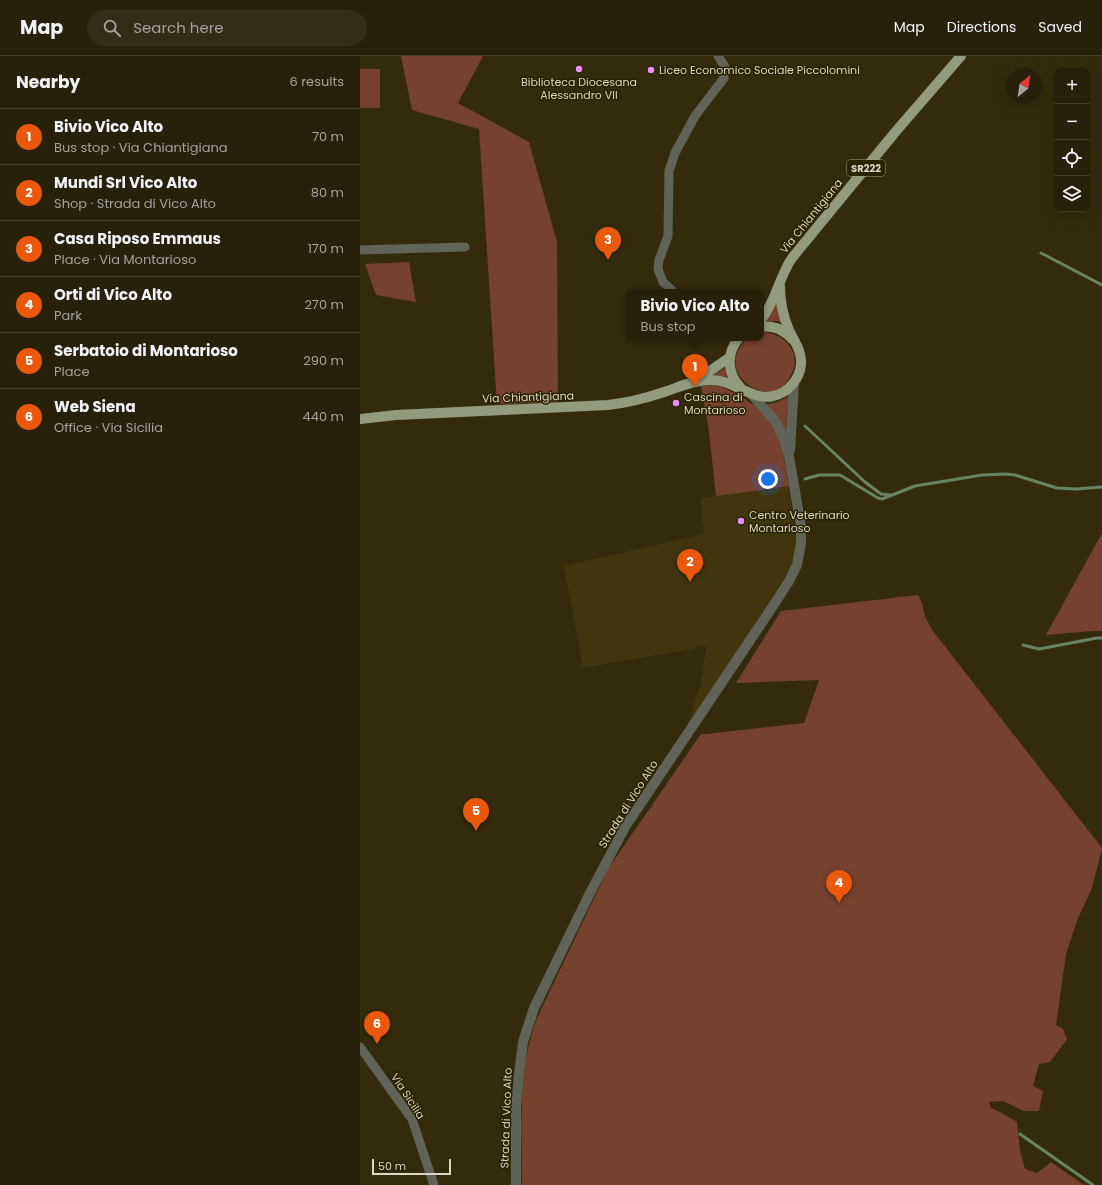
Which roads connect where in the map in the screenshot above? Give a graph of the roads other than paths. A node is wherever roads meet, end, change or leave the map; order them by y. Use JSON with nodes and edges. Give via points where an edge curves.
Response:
{"nodes":[{"id":1,"x":718,"y":56,"type":"edge"},
{"id":2,"x":961,"y":56,"type":"edge"},
{"id":3,"x":465,"y":247,"type":"dead end"},
{"id":4,"x":360,"y":250,"type":"edge"},
{"id":5,"x":780,"y":286,"type":"junction"},
{"id":6,"x":671,"y":289,"type":"edge"},
{"id":7,"x":764,"y":316,"type":"edge"},
{"id":8,"x":764,"y":326,"type":"edge"},
{"id":9,"x":737,"y":341,"type":"edge"},
{"id":10,"x":796,"y":344,"type":"junction"},
{"id":11,"x":730,"y":357,"type":"junction"},
{"id":12,"x":694,"y":382,"type":"junction"},
{"id":13,"x":794,"y":384,"type":"junction"},
{"id":14,"x":748,"y":392,"type":"junction"},
{"id":15,"x":360,"y":419,"type":"edge"},
{"id":16,"x":789,"y":456,"type":"junction"},
{"id":17,"x":360,"y":1047,"type":"edge"},
{"id":18,"x":434,"y":1185,"type":"edge"},
{"id":19,"x":516,"y":1185,"type":"edge"}],
"edges":[{"from":1,"to":6,"type":"street","via":[[725,67],[724,78],[695,116],[675,153],[669,171],[668,236],[658,269],[663,282]]},
{"from":2,"to":5,"type":"main road","name":"Via Chiantigiana","number":"SR222","via":[[792,258],[783,273]]},
{"from":3,"to":4,"type":"street"},
{"from":5,"to":7,"type":"main road","name":"Via Chiantigiana"},
{"from":5,"to":10,"type":"main road","name":"Via Chiantigiana","via":[[785,318]]},
{"from":8,"to":10,"type":"main road","via":[[778,328],[788,334]]},
{"from":9,"to":11,"type":"main road"},
{"from":10,"to":13,"type":"main road","name":"Via Chiantigiana","via":[[801,364]]},
{"from":11,"to":12,"type":"main road","name":"Via Chiantigiana"},
{"from":11,"to":14,"type":"main road","via":[[730,369],[735,381]]},
{"from":12,"to":14,"type":"main road","name":"Via Chiantigiana","via":[[718,380],[731,383]]},
{"from":12,"to":15,"type":"main road","name":"Via Chiantigiana","via":[[649,397],[608,405],[392,415]]},
{"from":13,"to":14,"type":"main road","name":"Via Chiantigiana","via":[[775,396],[763,397]]},
{"from":13,"to":16,"type":"street","name":"Strada di Vico Alto"},
{"from":14,"to":16,"type":"street","name":"Strada di Vico Alto","via":[[776,422]]},
{"from":16,"to":19,"type":"street","name":"Strada di Vico Alto","via":[[801,526],[797,565],[776,601],[625,828],[534,1008],[523,1042],[519,1074],[516,1107]]},
{"from":17,"to":18,"type":"street","name":"Via Sicilia","via":[[412,1119]]}]}
